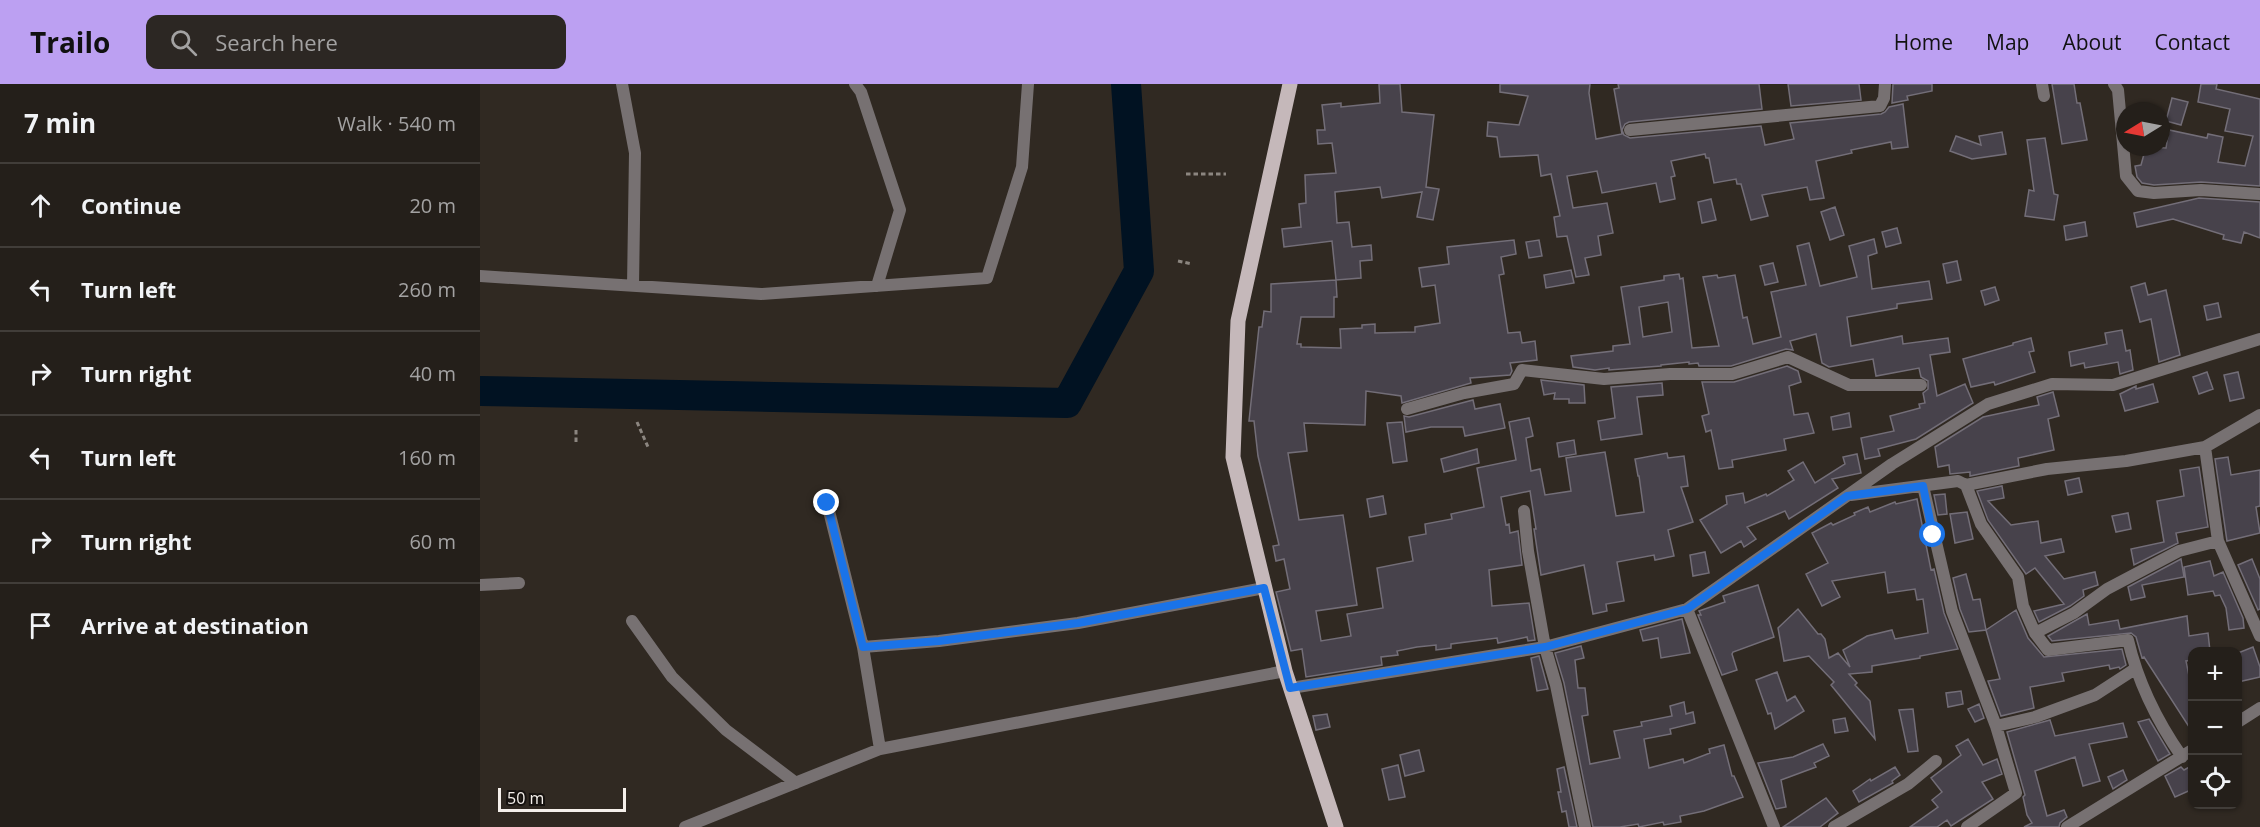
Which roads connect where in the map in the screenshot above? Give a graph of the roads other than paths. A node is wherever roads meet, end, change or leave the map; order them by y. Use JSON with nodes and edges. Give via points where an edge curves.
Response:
{"nodes":[{"id":1,"x":622,"y":84,"type":"edge"},
{"id":2,"x":855,"y":84,"type":"edge"},
{"id":3,"x":1028,"y":84,"type":"edge"},
{"id":4,"x":1290,"y":84,"type":"edge"},
{"id":5,"x":1885,"y":84,"type":"edge"},
{"id":6,"x":2114,"y":84,"type":"edge"},
{"id":7,"x":1630,"y":130,"type":"dead end"},
{"id":8,"x":2260,"y":194,"type":"edge"},
{"id":9,"x":480,"y":276,"type":"edge"},
{"id":10,"x":633,"y":286,"type":"junction"},
{"id":11,"x":877,"y":286,"type":"junction"},
{"id":12,"x":2260,"y":339,"type":"edge"},
{"id":13,"x":1921,"y":385,"type":"dead end"},
{"id":14,"x":1407,"y":409,"type":"dead end"},
{"id":15,"x":2260,"y":415,"type":"edge"},
{"id":16,"x":2205,"y":447,"type":"junction"},
{"id":17,"x":1966,"y":485,"type":"junction"},
{"id":18,"x":1923,"y":486,"type":"junction"},
{"id":19,"x":1847,"y":496,"type":"junction"},
{"id":20,"x":827,"y":503,"type":"dead end"},
{"id":21,"x":1524,"y":511,"type":"dead end"},
{"id":22,"x":2218,"y":541,"type":"junction"},
{"id":23,"x":519,"y":583,"type":"dead end"},
{"id":24,"x":480,"y":585,"type":"edge"},
{"id":25,"x":1264,"y":588,"type":"junction"},
{"id":26,"x":1687,"y":609,"type":"junction"},
{"id":27,"x":632,"y":621,"type":"dead end"},
{"id":28,"x":2036,"y":633,"type":"junction"},
{"id":29,"x":2260,"y":636,"type":"edge"},
{"id":30,"x":863,"y":647,"type":"junction"},
{"id":31,"x":1545,"y":647,"type":"junction"},
{"id":32,"x":2135,"y":669,"type":"junction"},
{"id":33,"x":1285,"y":671,"type":"junction"},
{"id":34,"x":1290,"y":688,"type":"junction"},
{"id":35,"x":2260,"y":708,"type":"edge"},
{"id":36,"x":2242,"y":719,"type":"edge"},
{"id":37,"x":1996,"y":726,"type":"junction"},
{"id":38,"x":880,"y":749,"type":"junction"},
{"id":39,"x":2187,"y":754,"type":"edge"},
{"id":40,"x":1936,"y":760,"type":"dead end"},
{"id":41,"x":796,"y":783,"type":"junction"},
{"id":42,"x":685,"y":827,"type":"edge"},
{"id":43,"x":1336,"y":827,"type":"edge"},
{"id":44,"x":1585,"y":827,"type":"edge"},
{"id":45,"x":1774,"y":827,"type":"edge"},
{"id":46,"x":1834,"y":827,"type":"edge"},
{"id":47,"x":1967,"y":827,"type":"edge"},
{"id":48,"x":2067,"y":827,"type":"edge"}],
"edges":[{"from":1,"to":10,"type":"street","via":[[635,153]]},
{"from":2,"to":11,"type":"street","via":[[900,210]]},
{"from":3,"to":11,"type":"street","via":[[1022,167],[987,278]]},
{"from":4,"to":25,"type":"main road","via":[[1238,321],[1233,457]]},
{"from":5,"to":7,"type":"street","via":[[1880,106]]},
{"from":6,"to":8,"type":"street","via":[[2118,90],[2126,176],[2138,191]]},
{"from":9,"to":10,"type":"street"},
{"from":10,"to":11,"type":"street","via":[[761,294]]},
{"from":12,"to":19,"type":"street","via":[[2113,385],[2052,384],[1988,404]]},
{"from":13,"to":14,"type":"street","via":[[1849,385],[1788,357],[1732,374],[1604,379],[1522,370],[1514,384]]},
{"from":15,"to":16,"type":"street"},
{"from":16,"to":17,"type":"street","via":[[2047,469]]},
{"from":16,"to":22,"type":"street"},
{"from":17,"to":18,"type":"street","via":[[1958,481]]},
{"from":17,"to":28,"type":"street","via":[[1981,524],[2018,577],[2023,606]]},
{"from":18,"to":19,"type":"street"},
{"from":18,"to":37,"type":"street","via":[[1952,611]]},
{"from":19,"to":26,"type":"street"},
{"from":20,"to":30,"type":"street"},
{"from":21,"to":31,"type":"street"},
{"from":22,"to":28,"type":"street","via":[[2178,551]]},
{"from":22,"to":29,"type":"street"},
{"from":23,"to":24,"type":"street"},
{"from":25,"to":30,"type":"street","via":[[1078,623]]},
{"from":25,"to":33,"type":"main road"},
{"from":26,"to":31,"type":"street"},
{"from":26,"to":45,"type":"street"},
{"from":27,"to":41,"type":"street","via":[[672,677],[726,730]]},
{"from":28,"to":32,"type":"street","via":[[2048,650],[2128,640]]},
{"from":30,"to":38,"type":"street"},
{"from":31,"to":34,"type":"street"},
{"from":31,"to":44,"type":"street"},
{"from":32,"to":37,"type":"street","via":[[2094,695]]},
{"from":32,"to":39,"type":"street","via":[[2162,728]]},
{"from":33,"to":34,"type":"main road"},
{"from":33,"to":38,"type":"street"},
{"from":34,"to":43,"type":"main road"},
{"from":35,"to":36,"type":"street"},
{"from":37,"to":47,"type":"street","via":[[2016,793]]},
{"from":38,"to":41,"type":"street"},
{"from":39,"to":48,"type":"street"},
{"from":40,"to":46,"type":"street","via":[[1908,784]]},
{"from":41,"to":42,"type":"street"}]}
